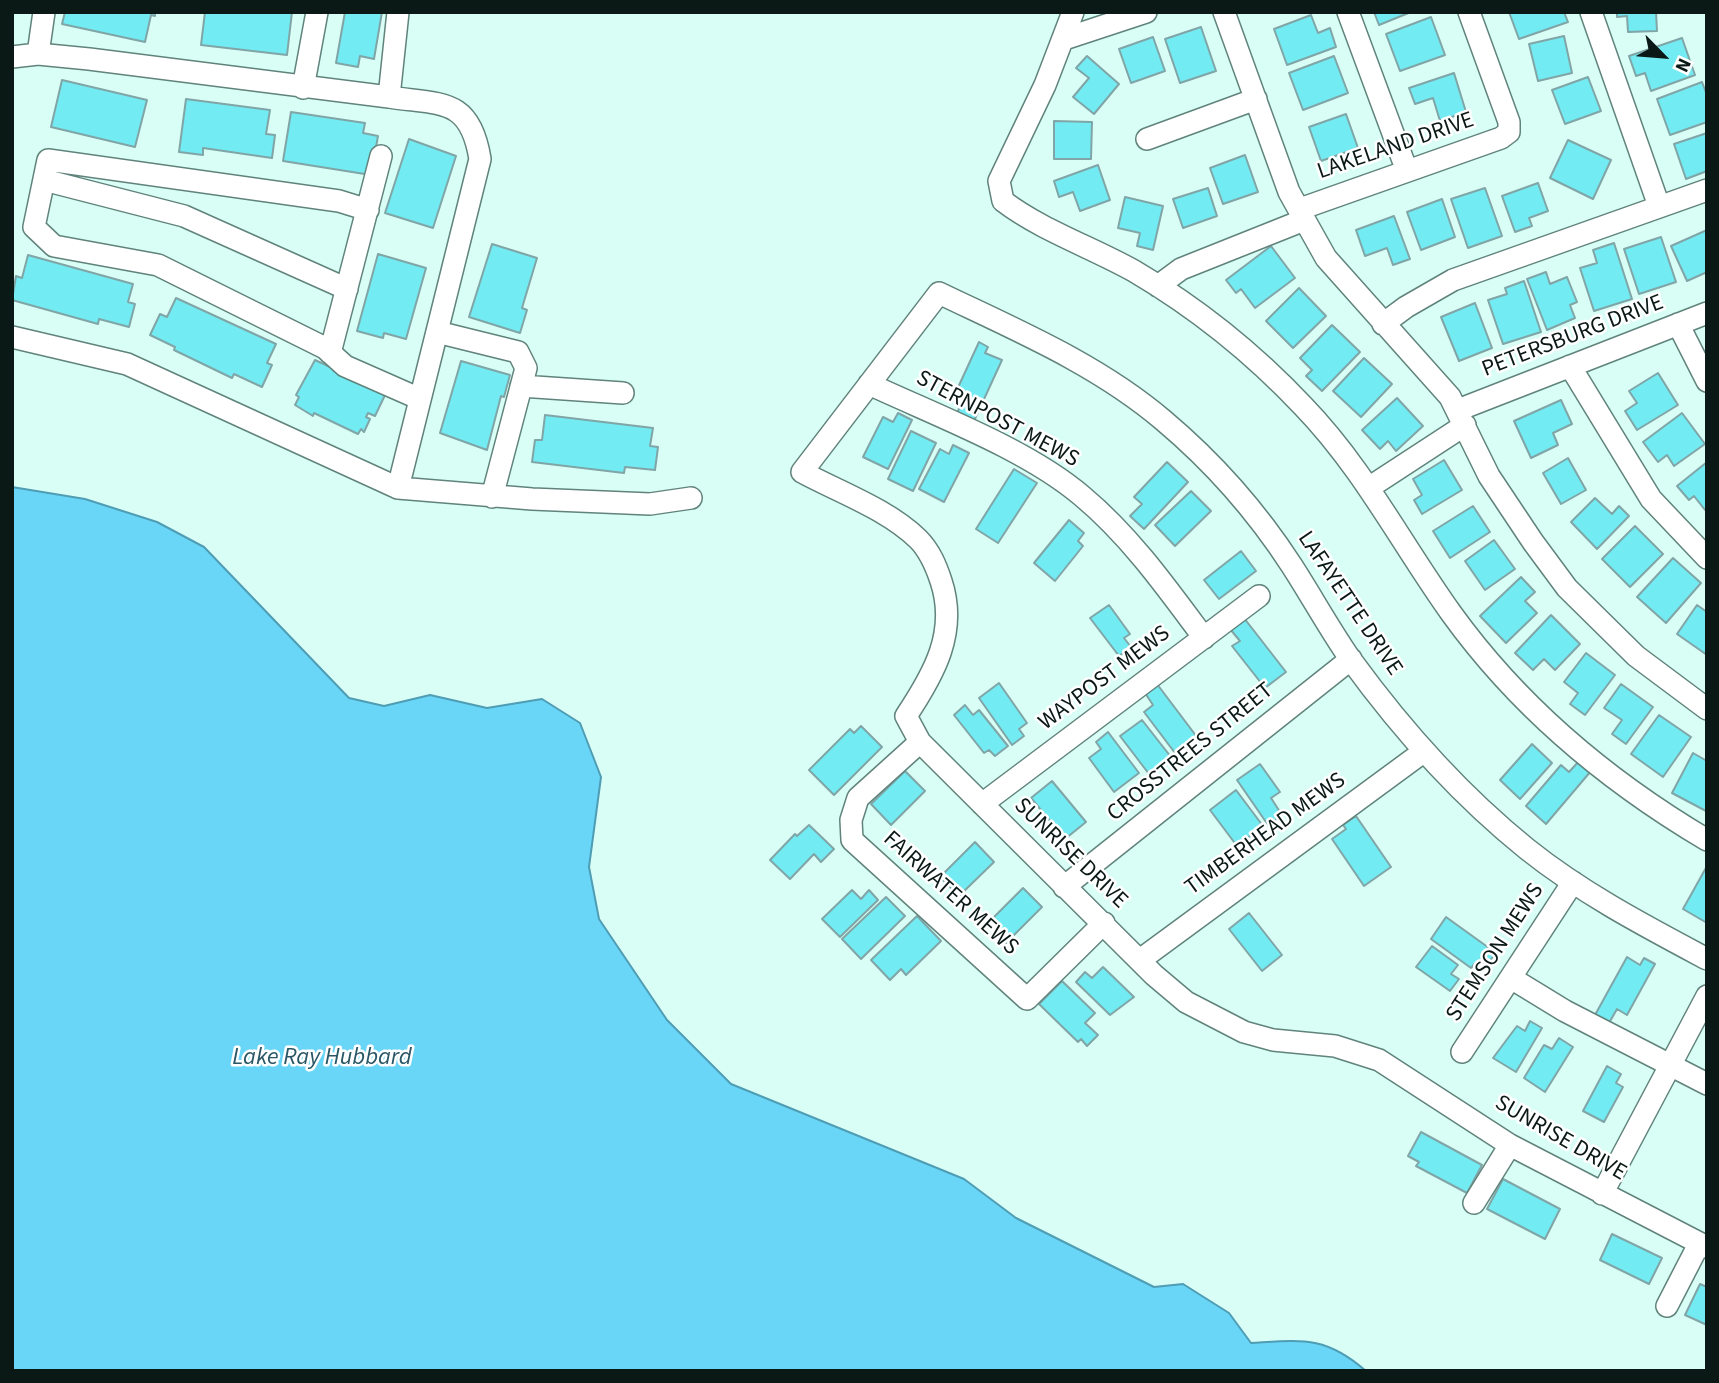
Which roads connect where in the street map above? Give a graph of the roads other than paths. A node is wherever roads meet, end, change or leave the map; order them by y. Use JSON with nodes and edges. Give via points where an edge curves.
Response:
{"nodes":[{"id":1,"x":44,"y":12,"type":"edge"},
{"id":2,"x":317,"y":12,"type":"edge"},
{"id":3,"x":398,"y":12,"type":"edge"},
{"id":4,"x":1073,"y":12,"type":"edge"},
{"id":5,"x":1146,"y":12,"type":"edge"},
{"id":6,"x":1224,"y":12,"type":"edge"},
{"id":7,"x":1348,"y":12,"type":"edge"},
{"id":8,"x":1469,"y":12,"type":"edge"},
{"id":9,"x":1591,"y":12,"type":"edge"},
{"id":10,"x":1064,"y":39,"type":"junction"},
{"id":11,"x":22,"y":58,"type":"edge"},
{"id":12,"x":303,"y":88,"type":"junction"},
{"id":13,"x":389,"y":97,"type":"junction"},
{"id":14,"x":1256,"y":99,"type":"junction"},
{"id":15,"x":1147,"y":139,"type":"dead end"},
{"id":16,"x":381,"y":156,"type":"dead end"},
{"id":17,"x":1407,"y":171,"type":"junction"},
{"id":18,"x":44,"y":180,"type":"junction"},
{"id":19,"x":1707,"y":190,"type":"edge"},
{"id":20,"x":1659,"y":206,"type":"junction"},
{"id":21,"x":368,"y":209,"type":"junction"},
{"id":22,"x":1302,"y":214,"type":"junction"},
{"id":23,"x":1158,"y":286,"type":"junction"},
{"id":24,"x":347,"y":289,"type":"junction"},
{"id":25,"x":939,"y":293,"type":"joint"},
{"id":26,"x":1707,"y":313,"type":"edge"},
{"id":27,"x":1383,"y":324,"type":"junction"},
{"id":28,"x":1678,"y":324,"type":"junction"},
{"id":29,"x":437,"y":332,"type":"junction"},
{"id":30,"x":12,"y":337,"type":"edge"},
{"id":31,"x":330,"y":353,"type":"junction"},
{"id":32,"x":1570,"y":366,"type":"junction"},
{"id":33,"x":1707,"y":381,"type":"edge"},
{"id":34,"x":869,"y":384,"type":"junction"},
{"id":35,"x":521,"y":386,"type":"junction"},
{"id":36,"x":623,"y":393,"type":"dead end"},
{"id":37,"x":420,"y":399,"type":"junction"},
{"id":38,"x":1461,"y":417,"type":"junction"},
{"id":39,"x":398,"y":488,"type":"junction"},
{"id":40,"x":1370,"y":488,"type":"junction"},
{"id":41,"x":492,"y":497,"type":"junction"},
{"id":42,"x":691,"y":498,"type":"dead end"},
{"id":43,"x":1707,"y":558,"type":"edge"},
{"id":44,"x":1259,"y":596,"type":"dead end"},
{"id":45,"x":1204,"y":638,"type":"junction"},
{"id":46,"x":1350,"y":659,"type":"junction"},
{"id":47,"x":1707,"y":709,"type":"edge"},
{"id":48,"x":920,"y":742,"type":"junction"},
{"id":49,"x":1423,"y":752,"type":"junction"},
{"id":50,"x":982,"y":804,"type":"junction"},
{"id":51,"x":1707,"y":840,"type":"edge"},
{"id":52,"x":1573,"y":882,"type":"junction"},
{"id":53,"x":1064,"y":887,"type":"junction"},
{"id":54,"x":1104,"y":923,"type":"junction"},
{"id":55,"x":1707,"y":959,"type":"edge"},
{"id":56,"x":1140,"y":960,"type":"junction"},
{"id":57,"x":1510,"y":978,"type":"junction"},
{"id":58,"x":1707,"y":996,"type":"edge"},
{"id":59,"x":1462,"y":1052,"type":"dead end"},
{"id":60,"x":1670,"y":1066,"type":"junction"},
{"id":61,"x":1707,"y":1084,"type":"edge"},
{"id":62,"x":1510,"y":1144,"type":"junction"},
{"id":63,"x":1602,"y":1194,"type":"junction"},
{"id":64,"x":1474,"y":1203,"type":"dead end"},
{"id":65,"x":1703,"y":1245,"type":"edge"},
{"id":66,"x":1667,"y":1306,"type":"dead end"}],
"edges":[{"from":1,"to":11,"type":"street"},
{"from":2,"to":12,"type":"street"},
{"from":3,"to":13,"type":"street"},
{"from":4,"to":10,"type":"street"},
{"from":5,"to":10,"type":"street"},
{"from":6,"to":14,"type":"street"},
{"from":7,"to":17,"type":"street"},
{"from":8,"to":17,"type":"street","name":"LAKELAND DRIVE","via":[[1509,132]]},
{"from":9,"to":20,"type":"street"},
{"from":10,"to":23,"type":"street","via":[[999,181],[999,194],[1010,207]]},
{"from":11,"to":12,"type":"street"},
{"from":12,"to":13,"type":"street"},
{"from":13,"to":29,"type":"street","via":[[454,107],[464,116],[478,146],[480,159]]},
{"from":14,"to":15,"type":"street"},
{"from":14,"to":22,"type":"street","via":[[1289,192]]},
{"from":16,"to":21,"type":"street"},
{"from":17,"to":22,"type":"street","name":"LAKELAND DRIVE"},
{"from":18,"to":21,"type":"street","via":[[48,160],[339,201]]},
{"from":18,"to":24,"type":"street","via":[[184,216]]},
{"from":18,"to":31,"type":"street","via":[[34,227],[54,246],[158,265]]},
{"from":19,"to":20,"type":"street"},
{"from":20,"to":27,"type":"street","via":[[1453,280]]},
{"from":21,"to":24,"type":"street"},
{"from":22,"to":23,"type":"street","name":"LAKELAND DRIVE","via":[[1181,269]]},
{"from":22,"to":27,"type":"street","via":[[1326,258]]},
{"from":23,"to":40,"type":"street","via":[[1257,360],[1321,426]]},
{"from":24,"to":31,"type":"street"},
{"from":25,"to":34,"type":"street","name":"SUNRISE DRIVE"},
{"from":25,"to":46,"type":"street","name":"LAFAYETTE DRIVE","via":[[1064,353],[1163,420],[1247,504]]},
{"from":26,"to":28,"type":"street","name":"PETERSBURG DRIVE"},
{"from":27,"to":38,"type":"street"},
{"from":28,"to":32,"type":"street","name":"PETERSBURG DRIVE"},
{"from":28,"to":33,"type":"street"},
{"from":29,"to":35,"type":"street","via":[[518,352],[526,368]]},
{"from":29,"to":37,"type":"street"},
{"from":30,"to":39,"type":"street","via":[[127,363]]},
{"from":31,"to":37,"type":"street","via":[[345,366]]},
{"from":32,"to":38,"type":"street","name":"PETERSBURG DRIVE"},
{"from":32,"to":43,"type":"street","via":[[1651,499]]},
{"from":34,"to":45,"type":"street","name":"STERNPOST MEWS","via":[[1007,450],[1082,495],[1163,581]]},
{"from":34,"to":48,"type":"street","name":"SUNRISE DRIVE","via":[[802,472],[894,521],[919,540],[934,561],[949,612],[938,665],[906,716]]},
{"from":35,"to":36,"type":"street"},
{"from":35,"to":41,"type":"street"},
{"from":37,"to":39,"type":"street"},
{"from":38,"to":40,"type":"street","name":"PETERSBURG DRIVE"},
{"from":38,"to":47,"type":"street","via":[[1489,476],[1567,587],[1636,656]]},
{"from":39,"to":41,"type":"street"},
{"from":40,"to":51,"type":"street","via":[[1451,613],[1526,699],[1617,781]]},
{"from":41,"to":42,"type":"street","via":[[650,504]]},
{"from":44,"to":45,"type":"street","name":"WAYPOST MEWS"},
{"from":45,"to":50,"type":"street","name":"WAYPOST MEWS"},
{"from":46,"to":49,"type":"street","name":"LAFAYETTE DRIVE"},
{"from":46,"to":53,"type":"street","name":"CROSSTREES STREET"},
{"from":48,"to":50,"type":"street","name":"SUNRISE DRIVE"},
{"from":48,"to":54,"type":"street","name":"FAIRWATER MEWS","via":[[858,798],[851,820],[852,840],[1027,999]]},
{"from":49,"to":52,"type":"street","name":"LAFAYETTE DRIVE","via":[[1527,849]]},
{"from":49,"to":56,"type":"street","name":"TIMBERHEAD MEWS"},
{"from":50,"to":53,"type":"street","name":"SUNRISE DRIVE"},
{"from":52,"to":55,"type":"street","name":"LAFAYETTE DRIVE"},
{"from":52,"to":57,"type":"street","name":"STEMSON MEWS"},
{"from":53,"to":54,"type":"street","name":"SUNRISE DRIVE"},
{"from":54,"to":56,"type":"street","name":"SUNRISE DRIVE"},
{"from":56,"to":62,"type":"street","name":"SUNRISE DRIVE","via":[[1186,1002],[1214,1019],[1273,1040],[1335,1046],[1379,1060]]},
{"from":57,"to":59,"type":"street","name":"STEMSON MEWS"},
{"from":57,"to":60,"type":"street"},
{"from":58,"to":60,"type":"street"},
{"from":60,"to":61,"type":"street"},
{"from":60,"to":63,"type":"street"},
{"from":62,"to":63,"type":"street","name":"SUNRISE DRIVE"},
{"from":62,"to":64,"type":"street"},
{"from":63,"to":65,"type":"street","name":"SUNRISE DRIVE"},
{"from":65,"to":66,"type":"street"}]}
